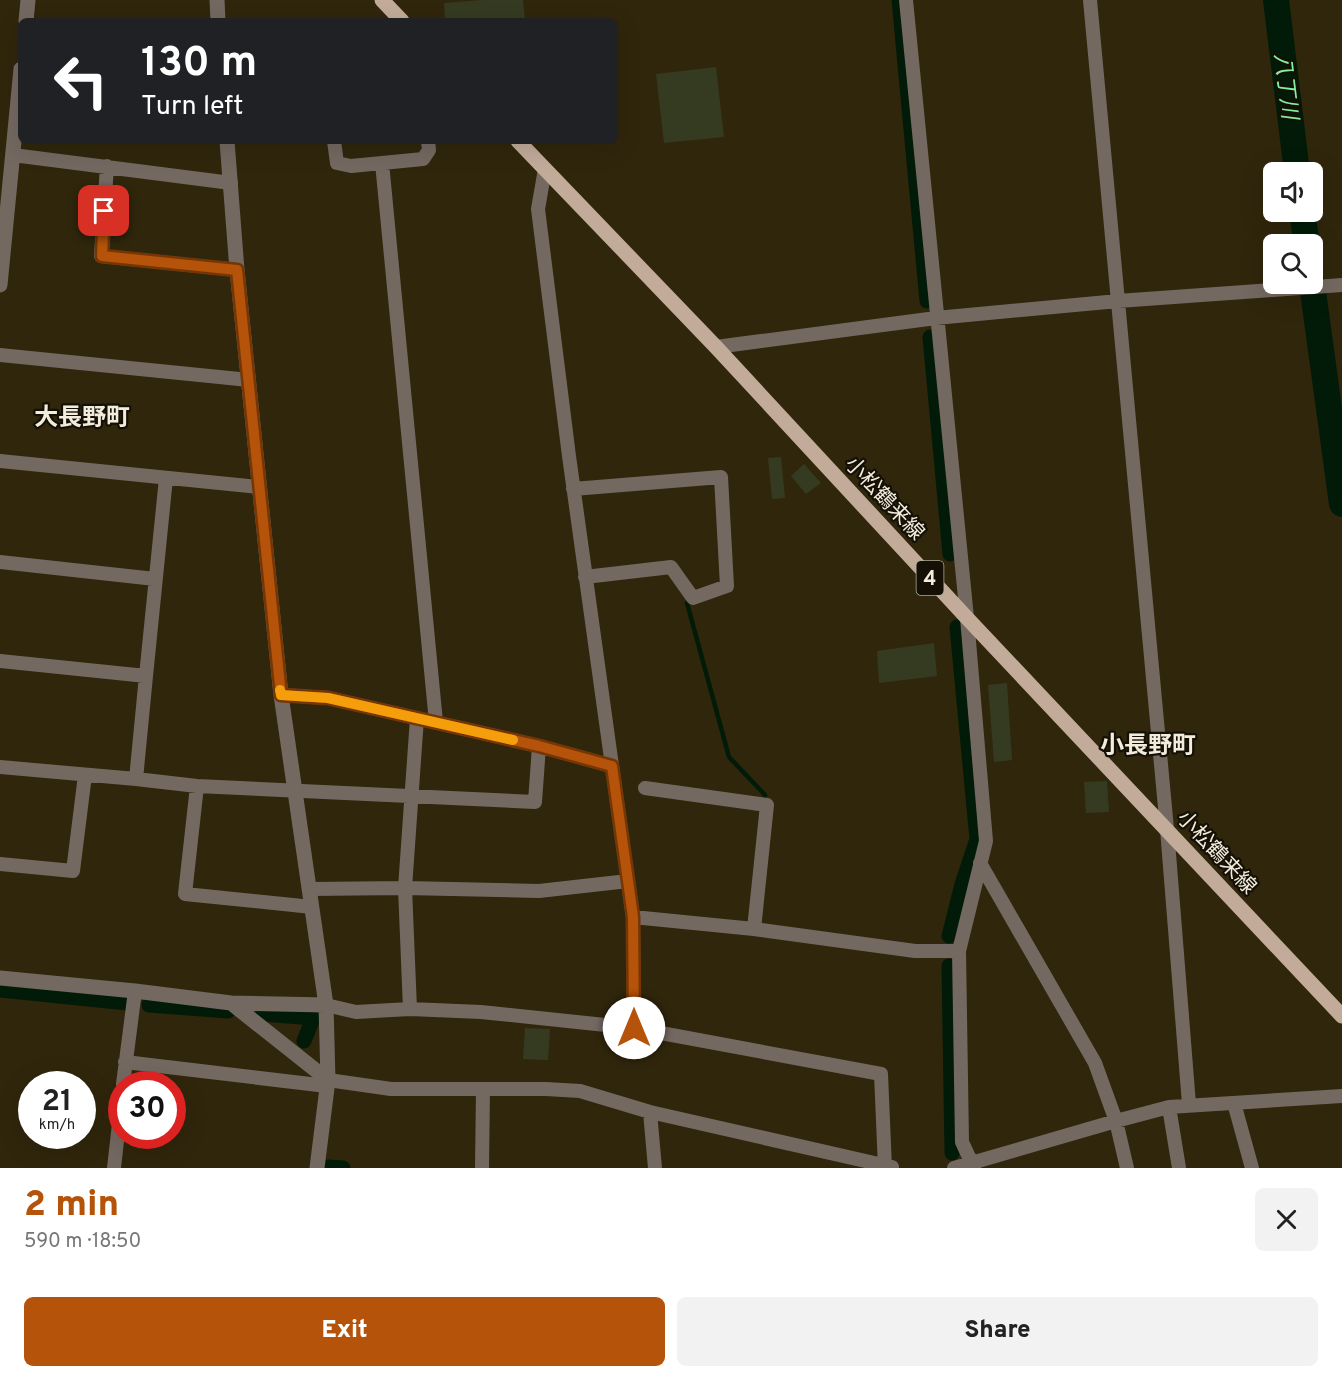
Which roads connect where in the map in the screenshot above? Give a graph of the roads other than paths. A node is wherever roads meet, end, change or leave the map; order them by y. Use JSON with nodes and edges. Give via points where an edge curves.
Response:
{"nodes":[{"id":1,"x":28,"y":0,"type":"edge"},
{"id":2,"x":217,"y":0,"type":"edge"},
{"id":3,"x":382,"y":0,"type":"edge"},
{"id":4,"x":906,"y":0,"type":"edge"},
{"id":5,"x":1090,"y":0,"type":"edge"},
{"id":6,"x":26,"y":18,"type":"edge"},
{"id":7,"x":219,"y":18,"type":"edge"},
{"id":8,"x":399,"y":18,"type":"edge"},
{"id":9,"x":18,"y":101,"type":"edge"},
{"id":10,"x":227,"y":144,"type":"edge"},
{"id":11,"x":334,"y":144,"type":"edge"},
{"id":12,"x":428,"y":144,"type":"edge"},
{"id":13,"x":521,"y":144,"type":"edge"},
{"id":14,"x":13,"y":155,"type":"junction"},
{"id":15,"x":382,"y":163,"type":"junction"},
{"id":16,"x":107,"y":166,"type":"junction"},
{"id":17,"x":545,"y":169,"type":"junction"},
{"id":18,"x":231,"y":183,"type":"junction"},
{"id":19,"x":237,"y":270,"type":"junction"},
{"id":20,"x":0,"y":285,"type":"edge"},
{"id":21,"x":1342,"y":285,"type":"edge"},
{"id":22,"x":1118,"y":301,"type":"junction"},
{"id":23,"x":936,"y":318,"type":"junction"},
{"id":24,"x":716,"y":347,"type":"junction"},
{"id":25,"x":0,"y":355,"type":"edge"},
{"id":26,"x":249,"y":380,"type":"junction"},
{"id":27,"x":0,"y":461,"type":"edge"},
{"id":28,"x":166,"y":478,"type":"junction"},
{"id":29,"x":259,"y":487,"type":"junction"},
{"id":30,"x":573,"y":489,"type":"junction"},
{"id":31,"x":0,"y":562,"type":"edge"},
{"id":32,"x":585,"y":577,"type":"junction"},
{"id":33,"x":156,"y":579,"type":"junction"},
{"id":34,"x":967,"y":618,"type":"junction"},
{"id":35,"x":0,"y":661,"type":"edge"},
{"id":36,"x":146,"y":676,"type":"junction"},
{"id":37,"x":281,"y":695,"type":"junction"},
{"id":38,"x":417,"y":718,"type":"junction"},
{"id":39,"x":436,"y":722,"type":"junction"},
{"id":40,"x":539,"y":746,"type":"junction"},
{"id":41,"x":0,"y":766,"type":"edge"},
{"id":42,"x":612,"y":766,"type":"junction"},
{"id":43,"x":85,"y":775,"type":"junction"},
{"id":44,"x":136,"y":779,"type":"junction"},
{"id":45,"x":197,"y":786,"type":"junction"},
{"id":46,"x":645,"y":788,"type":"dead end"},
{"id":47,"x":294,"y":791,"type":"junction"},
{"id":48,"x":410,"y":798,"type":"junction"},
{"id":49,"x":1167,"y":829,"type":"junction"},
{"id":50,"x":980,"y":863,"type":"junction"},
{"id":51,"x":0,"y":864,"type":"edge"},
{"id":52,"x":628,"y":881,"type":"junction"},
{"id":53,"x":405,"y":888,"type":"junction"},
{"id":54,"x":309,"y":889,"type":"junction"},
{"id":55,"x":312,"y":908,"type":"junction"},
{"id":56,"x":633,"y":917,"type":"junction"},
{"id":57,"x":754,"y":928,"type":"junction"},
{"id":58,"x":959,"y":951,"type":"junction"},
{"id":59,"x":0,"y":978,"type":"edge"},
{"id":60,"x":135,"y":991,"type":"junction"},
{"id":61,"x":231,"y":1003,"type":"junction"},
{"id":62,"x":326,"y":1005,"type":"junction"},
{"id":63,"x":410,"y":1009,"type":"junction"},
{"id":64,"x":1342,"y":1016,"type":"edge"},
{"id":65,"x":634,"y":1028,"type":"junction"},
{"id":66,"x":125,"y":1062,"type":"junction"},
{"id":67,"x":124,"y":1071,"type":"edge"},
{"id":68,"x":328,"y":1083,"type":"junction"},
{"id":69,"x":483,"y":1089,"type":"junction"},
{"id":70,"x":1342,"y":1096,"type":"edge"},
{"id":71,"x":1234,"y":1103,"type":"junction"},
{"id":72,"x":1189,"y":1104,"type":"junction"},
{"id":73,"x":1169,"y":1107,"type":"junction"},
{"id":74,"x":650,"y":1112,"type":"junction"},
{"id":75,"x":1116,"y":1120,"type":"junction"},
{"id":76,"x":116,"y":1149,"type":"edge"},
{"id":77,"x":832,"y":1153,"type":"junction"},
{"id":78,"x":971,"y":1166,"type":"edge"},
{"id":79,"x":888,"y":1167,"type":"edge"},
{"id":80,"x":114,"y":1168,"type":"edge"},
{"id":81,"x":318,"y":1168,"type":"edge"},
{"id":82,"x":482,"y":1168,"type":"edge"},
{"id":83,"x":655,"y":1168,"type":"edge"},
{"id":84,"x":831,"y":1168,"type":"edge"},
{"id":85,"x":954,"y":1168,"type":"edge"},
{"id":86,"x":1127,"y":1168,"type":"edge"},
{"id":87,"x":1179,"y":1168,"type":"edge"},
{"id":88,"x":1252,"y":1168,"type":"edge"}],
"edges":[{"from":1,"to":6,"type":"street"},
{"from":2,"to":7,"type":"street"},
{"from":3,"to":8,"type":"main road"},
{"from":4,"to":23,"type":"street"},
{"from":5,"to":22,"type":"street"},
{"from":9,"to":14,"type":"street"},
{"from":10,"to":18,"type":"street"},
{"from":11,"to":15,"type":"street","via":[[337,163]]},
{"from":12,"to":15,"type":"street","via":[[423,159]]},
{"from":13,"to":17,"type":"main road","name":"小松鶴来線","number":"4"},
{"from":14,"to":16,"type":"street"},
{"from":14,"to":20,"type":"street"},
{"from":15,"to":39,"type":"street"},
{"from":16,"to":18,"type":"street"},
{"from":16,"to":19,"type":"street","via":[[102,256]]},
{"from":17,"to":24,"type":"main road","name":"小松鶴来線","number":"4"},
{"from":17,"to":30,"type":"street","via":[[538,209]]},
{"from":18,"to":19,"type":"street"},
{"from":19,"to":26,"type":"street"},
{"from":21,"to":22,"type":"street"},
{"from":22,"to":23,"type":"street"},
{"from":22,"to":49,"type":"street"},
{"from":23,"to":24,"type":"street"},
{"from":23,"to":34,"type":"street"},
{"from":24,"to":34,"type":"main road","name":"小松鶴来線","number":"4"},
{"from":25,"to":26,"type":"street"},
{"from":26,"to":29,"type":"street"},
{"from":27,"to":28,"type":"street"},
{"from":28,"to":29,"type":"street"},
{"from":28,"to":33,"type":"street"},
{"from":29,"to":37,"type":"street"},
{"from":30,"to":32,"type":"street"},
{"from":30,"to":32,"type":"street","via":[[721,477],[727,586],[693,598],[671,567]]},
{"from":31,"to":33,"type":"street"},
{"from":32,"to":42,"type":"street"},
{"from":33,"to":36,"type":"street"},
{"from":34,"to":49,"type":"main road","name":"小松鶴来線","number":"4"},
{"from":34,"to":50,"type":"street","via":[[986,841]]},
{"from":35,"to":36,"type":"street"},
{"from":36,"to":44,"type":"street"},
{"from":37,"to":38,"type":"street","via":[[328,698]]},
{"from":37,"to":47,"type":"street"},
{"from":38,"to":39,"type":"street"},
{"from":38,"to":48,"type":"street"},
{"from":39,"to":40,"type":"street"},
{"from":40,"to":42,"type":"street"},
{"from":40,"to":48,"type":"street","via":[[535,802]]},
{"from":41,"to":43,"type":"street"},
{"from":42,"to":52,"type":"street"},
{"from":43,"to":44,"type":"street"},
{"from":43,"to":51,"type":"street","via":[[73,871]]},
{"from":44,"to":45,"type":"street"},
{"from":45,"to":47,"type":"street"},
{"from":45,"to":55,"type":"street","via":[[185,894]]},
{"from":46,"to":57,"type":"street","via":[[767,805]]},
{"from":47,"to":48,"type":"street"},
{"from":47,"to":54,"type":"street"},
{"from":48,"to":53,"type":"street"},
{"from":49,"to":64,"type":"main road","name":"小松鶴来線","number":"4"},
{"from":49,"to":72,"type":"street"},
{"from":50,"to":58,"type":"street"},
{"from":50,"to":75,"type":"street","via":[[1095,1063]]},
{"from":52,"to":53,"type":"street","via":[[539,891]]},
{"from":52,"to":56,"type":"street"},
{"from":53,"to":54,"type":"street"},
{"from":53,"to":63,"type":"street"},
{"from":54,"to":55,"type":"street"},
{"from":55,"to":62,"type":"street"},
{"from":56,"to":57,"type":"street"},
{"from":56,"to":65,"type":"street"},
{"from":57,"to":58,"type":"street","via":[[915,951]]},
{"from":58,"to":78,"type":"street","via":[[962,1142]]},
{"from":59,"to":60,"type":"street"},
{"from":60,"to":61,"type":"street"},
{"from":60,"to":66,"type":"street"},
{"from":61,"to":62,"type":"street"},
{"from":61,"to":68,"type":"street"},
{"from":62,"to":63,"type":"street","via":[[356,1012]]},
{"from":62,"to":68,"type":"street"},
{"from":63,"to":65,"type":"street","via":[[481,1012]]},
{"from":65,"to":79,"type":"street","via":[[881,1074]]},
{"from":66,"to":67,"type":"street"},
{"from":66,"to":68,"type":"street"},
{"from":68,"to":69,"type":"street","via":[[391,1089]]},
{"from":68,"to":81,"type":"street"},
{"from":69,"to":74,"type":"street","via":[[580,1091]]},
{"from":69,"to":82,"type":"street"},
{"from":70,"to":71,"type":"street"},
{"from":71,"to":72,"type":"street"},
{"from":71,"to":88,"type":"street"},
{"from":72,"to":73,"type":"street"},
{"from":73,"to":75,"type":"street"},
{"from":73,"to":87,"type":"street"},
{"from":74,"to":77,"type":"street"},
{"from":74,"to":83,"type":"street"},
{"from":75,"to":78,"type":"street"},
{"from":75,"to":86,"type":"street"},
{"from":76,"to":80,"type":"street"},
{"from":77,"to":79,"type":"street"},
{"from":77,"to":84,"type":"street"},
{"from":78,"to":85,"type":"street"}]}
